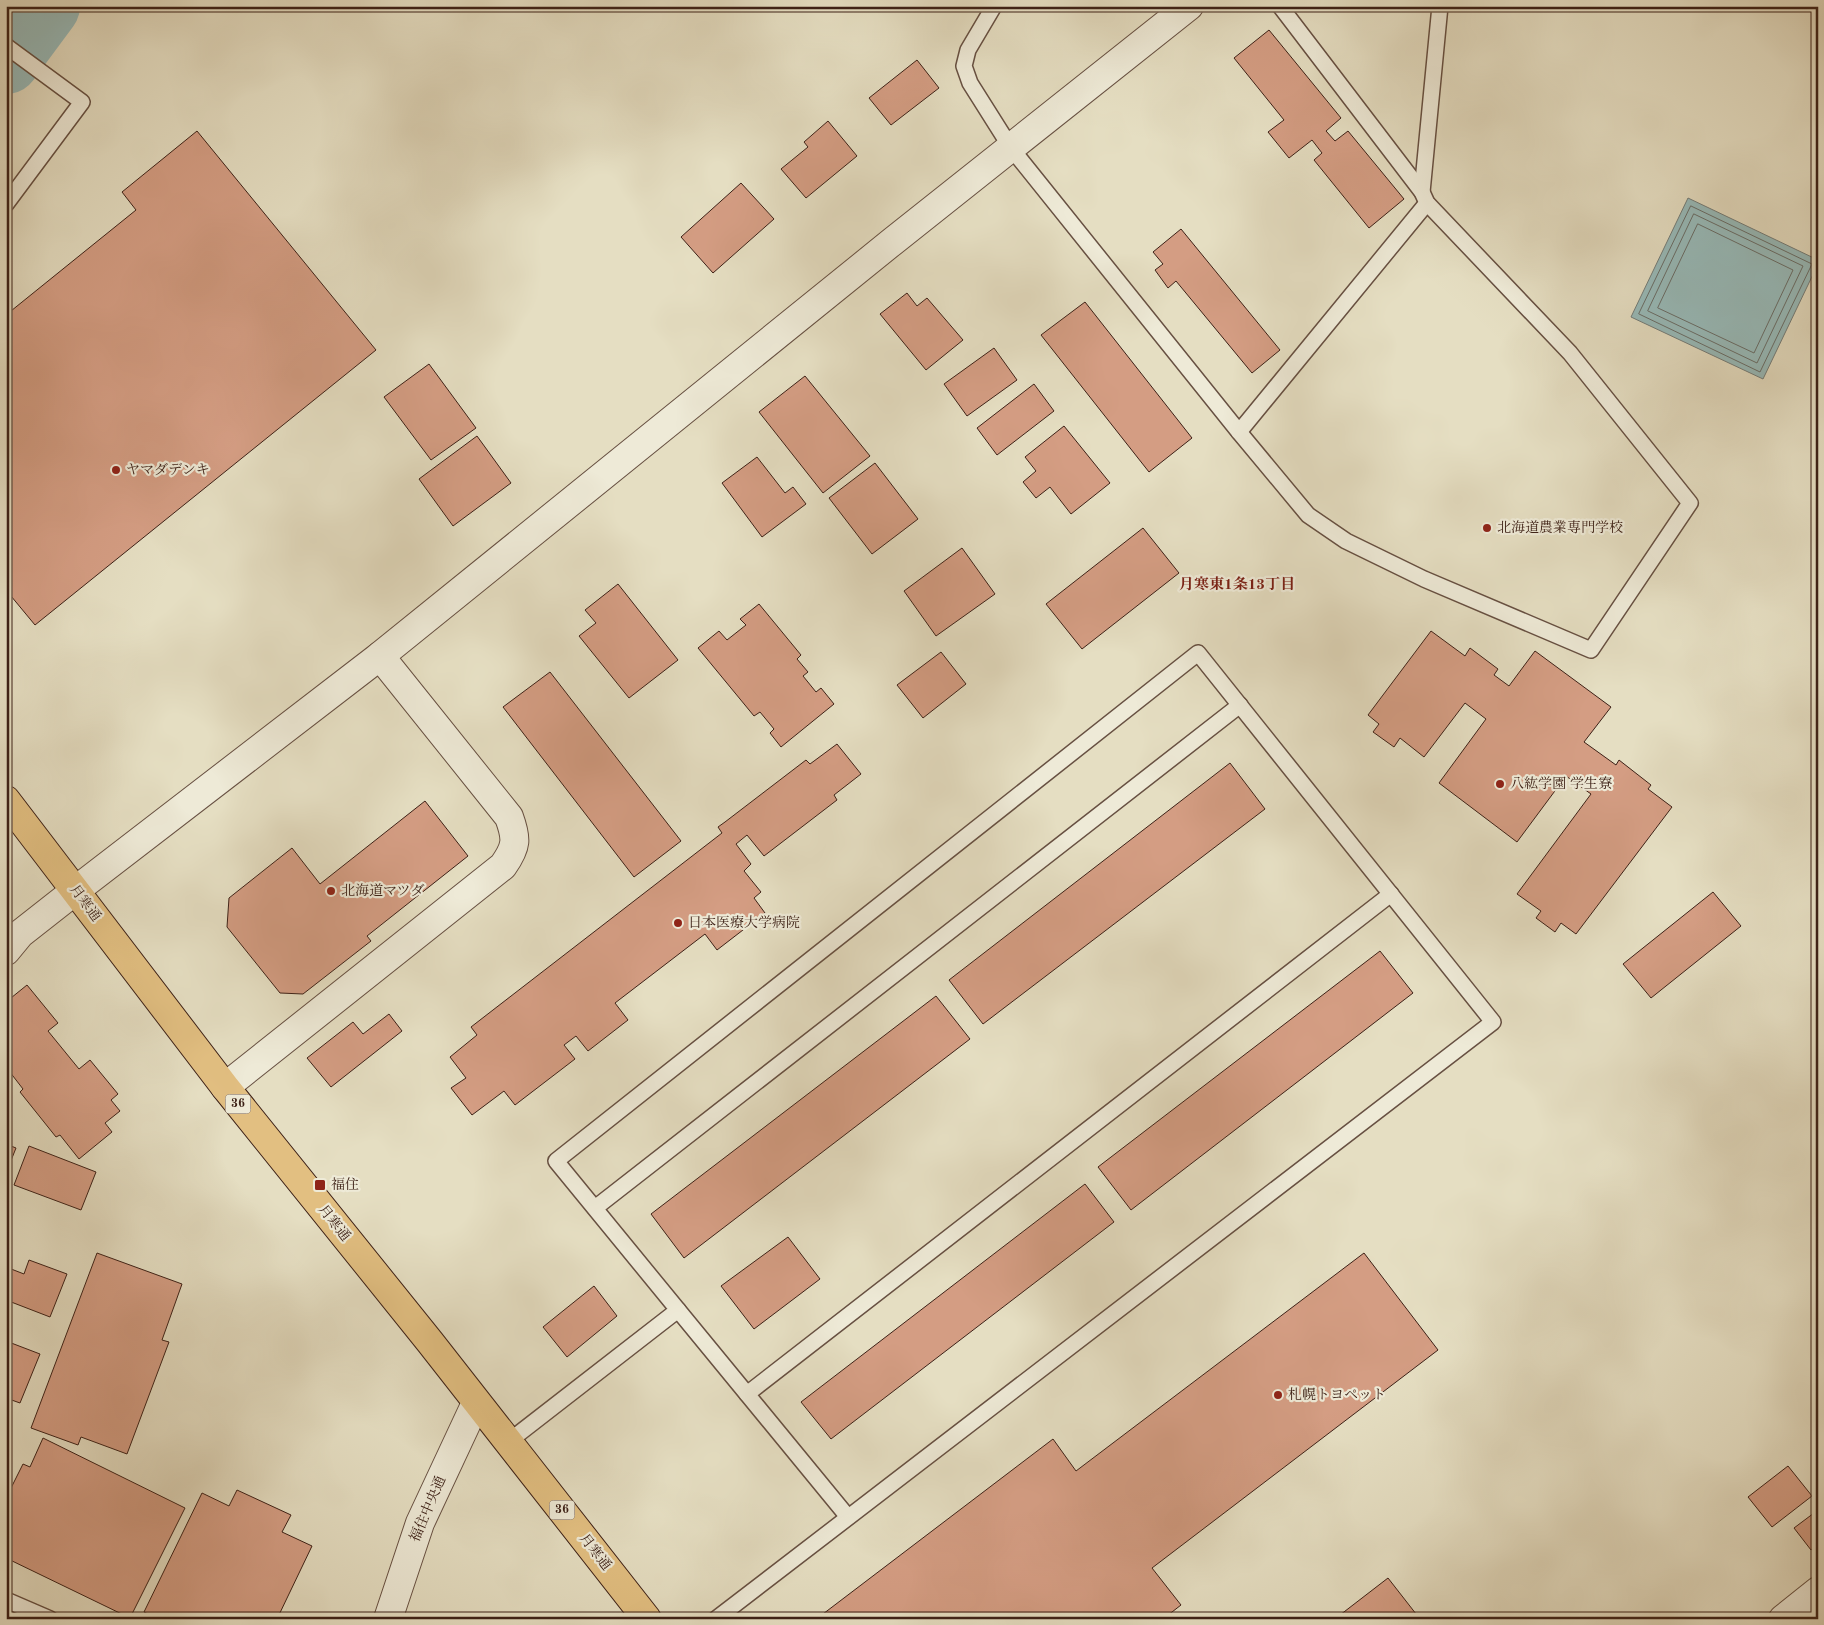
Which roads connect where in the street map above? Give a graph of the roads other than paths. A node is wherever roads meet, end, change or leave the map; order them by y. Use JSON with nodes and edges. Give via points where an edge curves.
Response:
{"nodes":[{"id":1,"x":994,"y":6,"type":"edge"},
{"id":2,"x":1280,"y":6,"type":"edge"},
{"id":3,"x":1440,"y":6,"type":"edge"},
{"id":4,"x":1175,"y":10,"type":"edge"},
{"id":5,"x":6,"y":46,"type":"edge"},
{"id":6,"x":1011,"y":148,"type":"junction"},
{"id":7,"x":1425,"y":198,"type":"junction"},
{"id":8,"x":6,"y":204,"type":"edge"},
{"id":9,"x":1239,"y":432,"type":"junction"},
{"id":10,"x":380,"y":656,"type":"junction"},
{"id":11,"x":1240,"y":705,"type":"junction"},
{"id":12,"x":6,"y":800,"type":"edge"},
{"id":13,"x":76,"y":890,"type":"junction"},
{"id":14,"x":1391,"y":894,"type":"junction"},
{"id":15,"x":6,"y":951,"type":"edge"},
{"id":16,"x":225,"y":1088,"type":"junction"},
{"id":17,"x":595,"y":1208,"type":"junction"},
{"id":18,"x":678,"y":1310,"type":"junction"},
{"id":19,"x":747,"y":1394,"type":"junction"},
{"id":20,"x":476,"y":1403,"type":"junction"},
{"id":21,"x":508,"y":1442,"type":"junction"},
{"id":22,"x":848,"y":1517,"type":"junction"},
{"id":23,"x":1818,"y":1591,"type":"edge"},
{"id":24,"x":6,"y":1600,"type":"edge"},
{"id":25,"x":50,"y":1619,"type":"edge"},
{"id":26,"x":388,"y":1619,"type":"edge"},
{"id":27,"x":647,"y":1619,"type":"edge"},
{"id":28,"x":716,"y":1619,"type":"edge"},
{"id":29,"x":1783,"y":1619,"type":"edge"}],
"edges":[{"from":1,"to":6,"type":"lane","via":[[968,50],[964,66],[970,83]]},
{"from":2,"to":7,"type":"lane"},
{"from":3,"to":7,"type":"lane"},
{"from":4,"to":6,"type":"street"},
{"from":5,"to":8,"type":"lane","via":[[82,102]]},
{"from":6,"to":9,"type":"lane"},
{"from":6,"to":10,"type":"street"},
{"from":7,"to":9,"type":"lane"},
{"from":7,"to":9,"type":"lane","via":[[1570,353],[1690,503],[1592,650],[1424,579],[1346,541],[1308,515]]},
{"from":10,"to":13,"type":"street"},
{"from":10,"to":16,"type":"street","via":[[509,817],[515,834],[513,851],[503,866]]},
{"from":11,"to":14,"type":"lane"},
{"from":11,"to":17,"type":"lane"},
{"from":11,"to":17,"type":"lane","via":[[1198,653],[556,1161]]},
{"from":12,"to":13,"type":"highway","name":"月寒通","number":"36"},
{"from":13,"to":15,"type":"street","via":[[20,934]]},
{"from":13,"to":16,"type":"highway","name":"月寒通","number":"36"},
{"from":14,"to":19,"type":"lane"},
{"from":14,"to":22,"type":"lane","via":[[1493,1022]]},
{"from":16,"to":20,"type":"highway","name":"月寒通","number":"36"},
{"from":17,"to":18,"type":"lane"},
{"from":18,"to":19,"type":"lane"},
{"from":18,"to":21,"type":"lane"},
{"from":19,"to":22,"type":"lane"},
{"from":20,"to":21,"type":"highway","name":"月寒通","number":"36"},
{"from":20,"to":26,"type":"street","name":"福住中央通","via":[[420,1523]]},
{"from":21,"to":27,"type":"highway","name":"月寒通","number":"36"},
{"from":22,"to":28,"type":"lane"},
{"from":23,"to":29,"type":"street"},
{"from":24,"to":25,"type":"lane"}]}
